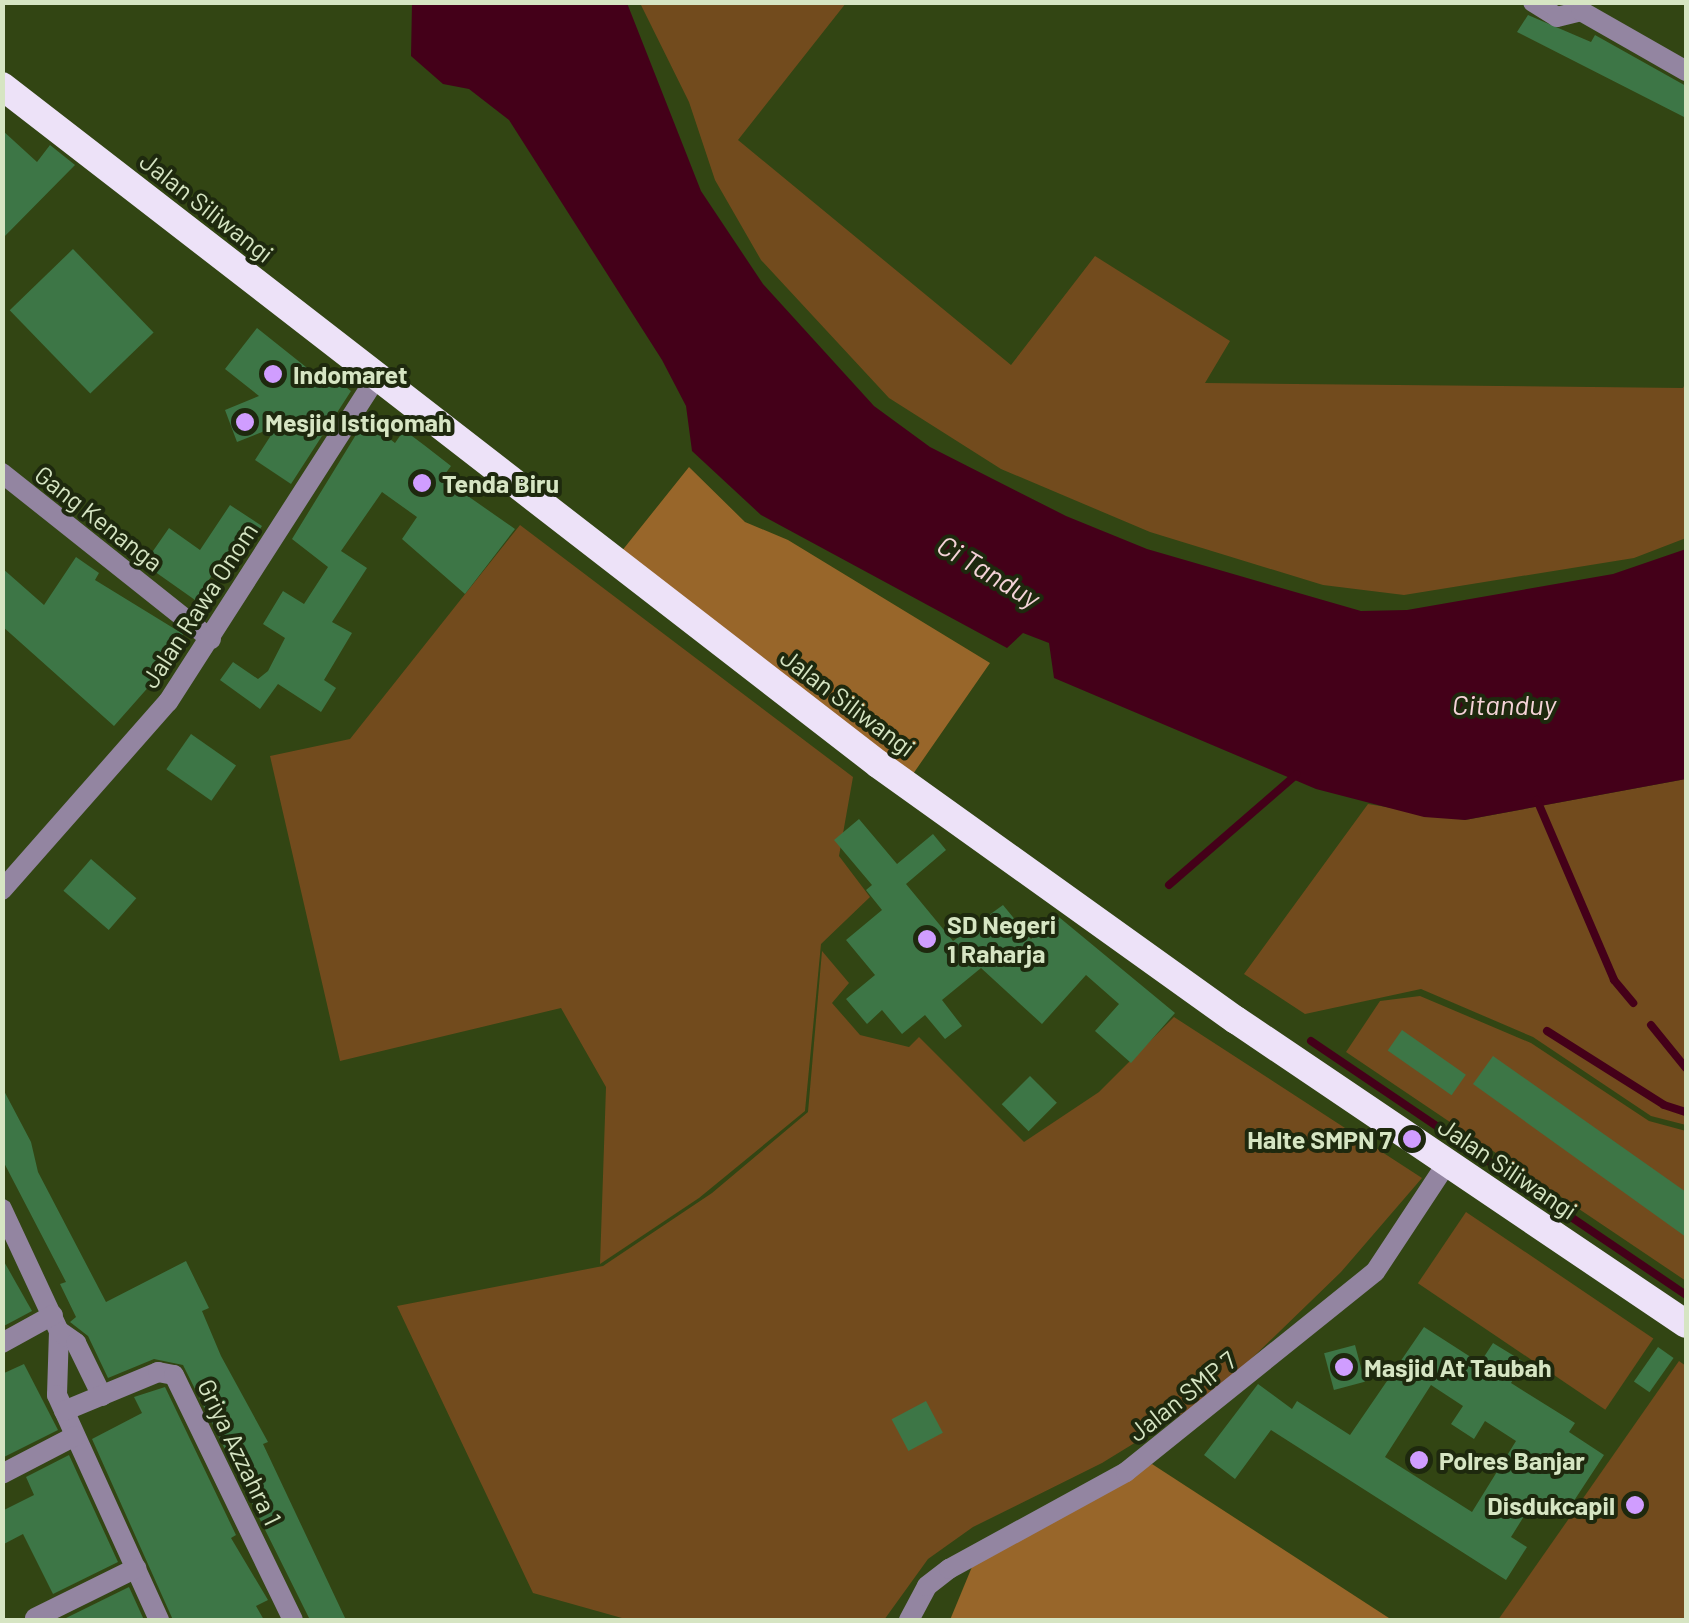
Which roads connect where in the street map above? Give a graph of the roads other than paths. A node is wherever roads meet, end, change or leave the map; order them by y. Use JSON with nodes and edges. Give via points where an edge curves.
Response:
{"nodes":[{"id":1,"x":1533,"y":2,"type":"edge"},
{"id":2,"x":1686,"y":71,"type":"edge"},
{"id":3,"x":2,"y":86,"type":"edge"},
{"id":4,"x":377,"y":376,"type":"junction"},
{"id":5,"x":2,"y":474,"type":"edge"},
{"id":6,"x":211,"y":639,"type":"junction"},
{"id":7,"x":2,"y":890,"type":"edge"},
{"id":8,"x":1447,"y":1163,"type":"junction"},
{"id":9,"x":5,"y":1221,"type":"edge"},
{"id":10,"x":56,"y":1323,"type":"junction"},
{"id":11,"x":1686,"y":1324,"type":"edge"},
{"id":12,"x":2,"y":1343,"type":"edge"},
{"id":13,"x":102,"y":1396,"type":"junction"},
{"id":14,"x":64,"y":1411,"type":"junction"},
{"id":15,"x":75,"y":1436,"type":"junction"},
{"id":16,"x":2,"y":1474,"type":"edge"},
{"id":17,"x":136,"y":1568,"type":"junction"},
{"id":18,"x":36,"y":1618,"type":"edge"},
{"id":19,"x":159,"y":1620,"type":"edge"},
{"id":20,"x":293,"y":1620,"type":"edge"},
{"id":21,"x":909,"y":1620,"type":"edge"}],
"edges":[{"from":1,"to":2,"type":"street","via":[[1557,16],[1581,12]]},
{"from":3,"to":4,"type":"highway","name":"Jalan Siliwangi"},
{"from":4,"to":6,"type":"street","name":"Jalan Rawa Onom"},
{"from":4,"to":8,"type":"highway","name":"Jalan Siliwangi","via":[[878,764]]},
{"from":5,"to":6,"type":"street","name":"Gang Kenanga"},
{"from":6,"to":7,"type":"street","name":"Jalan Rawa Onom","via":[[168,702]]},
{"from":8,"to":11,"type":"highway","name":"Jalan Siliwangi"},
{"from":8,"to":21,"type":"street","name":"Jalan SMP 7","via":[[1376,1272],[1126,1472],[949,1569],[927,1586]]},
{"from":9,"to":10,"type":"street"},
{"from":10,"to":12,"type":"street"},
{"from":10,"to":13,"type":"street","via":[[76,1343]]},
{"from":10,"to":14,"type":"street","via":[[54,1358]]},
{"from":13,"to":14,"type":"street","name":"Griya Azzahra 1"},
{"from":13,"to":20,"type":"street","name":"Griya Azzahra 1","via":[[158,1372],[182,1385]]},
{"from":14,"to":15,"type":"street"},
{"from":15,"to":16,"type":"street"},
{"from":15,"to":17,"type":"street"},
{"from":17,"to":18,"type":"street"},
{"from":17,"to":19,"type":"street"}]}
